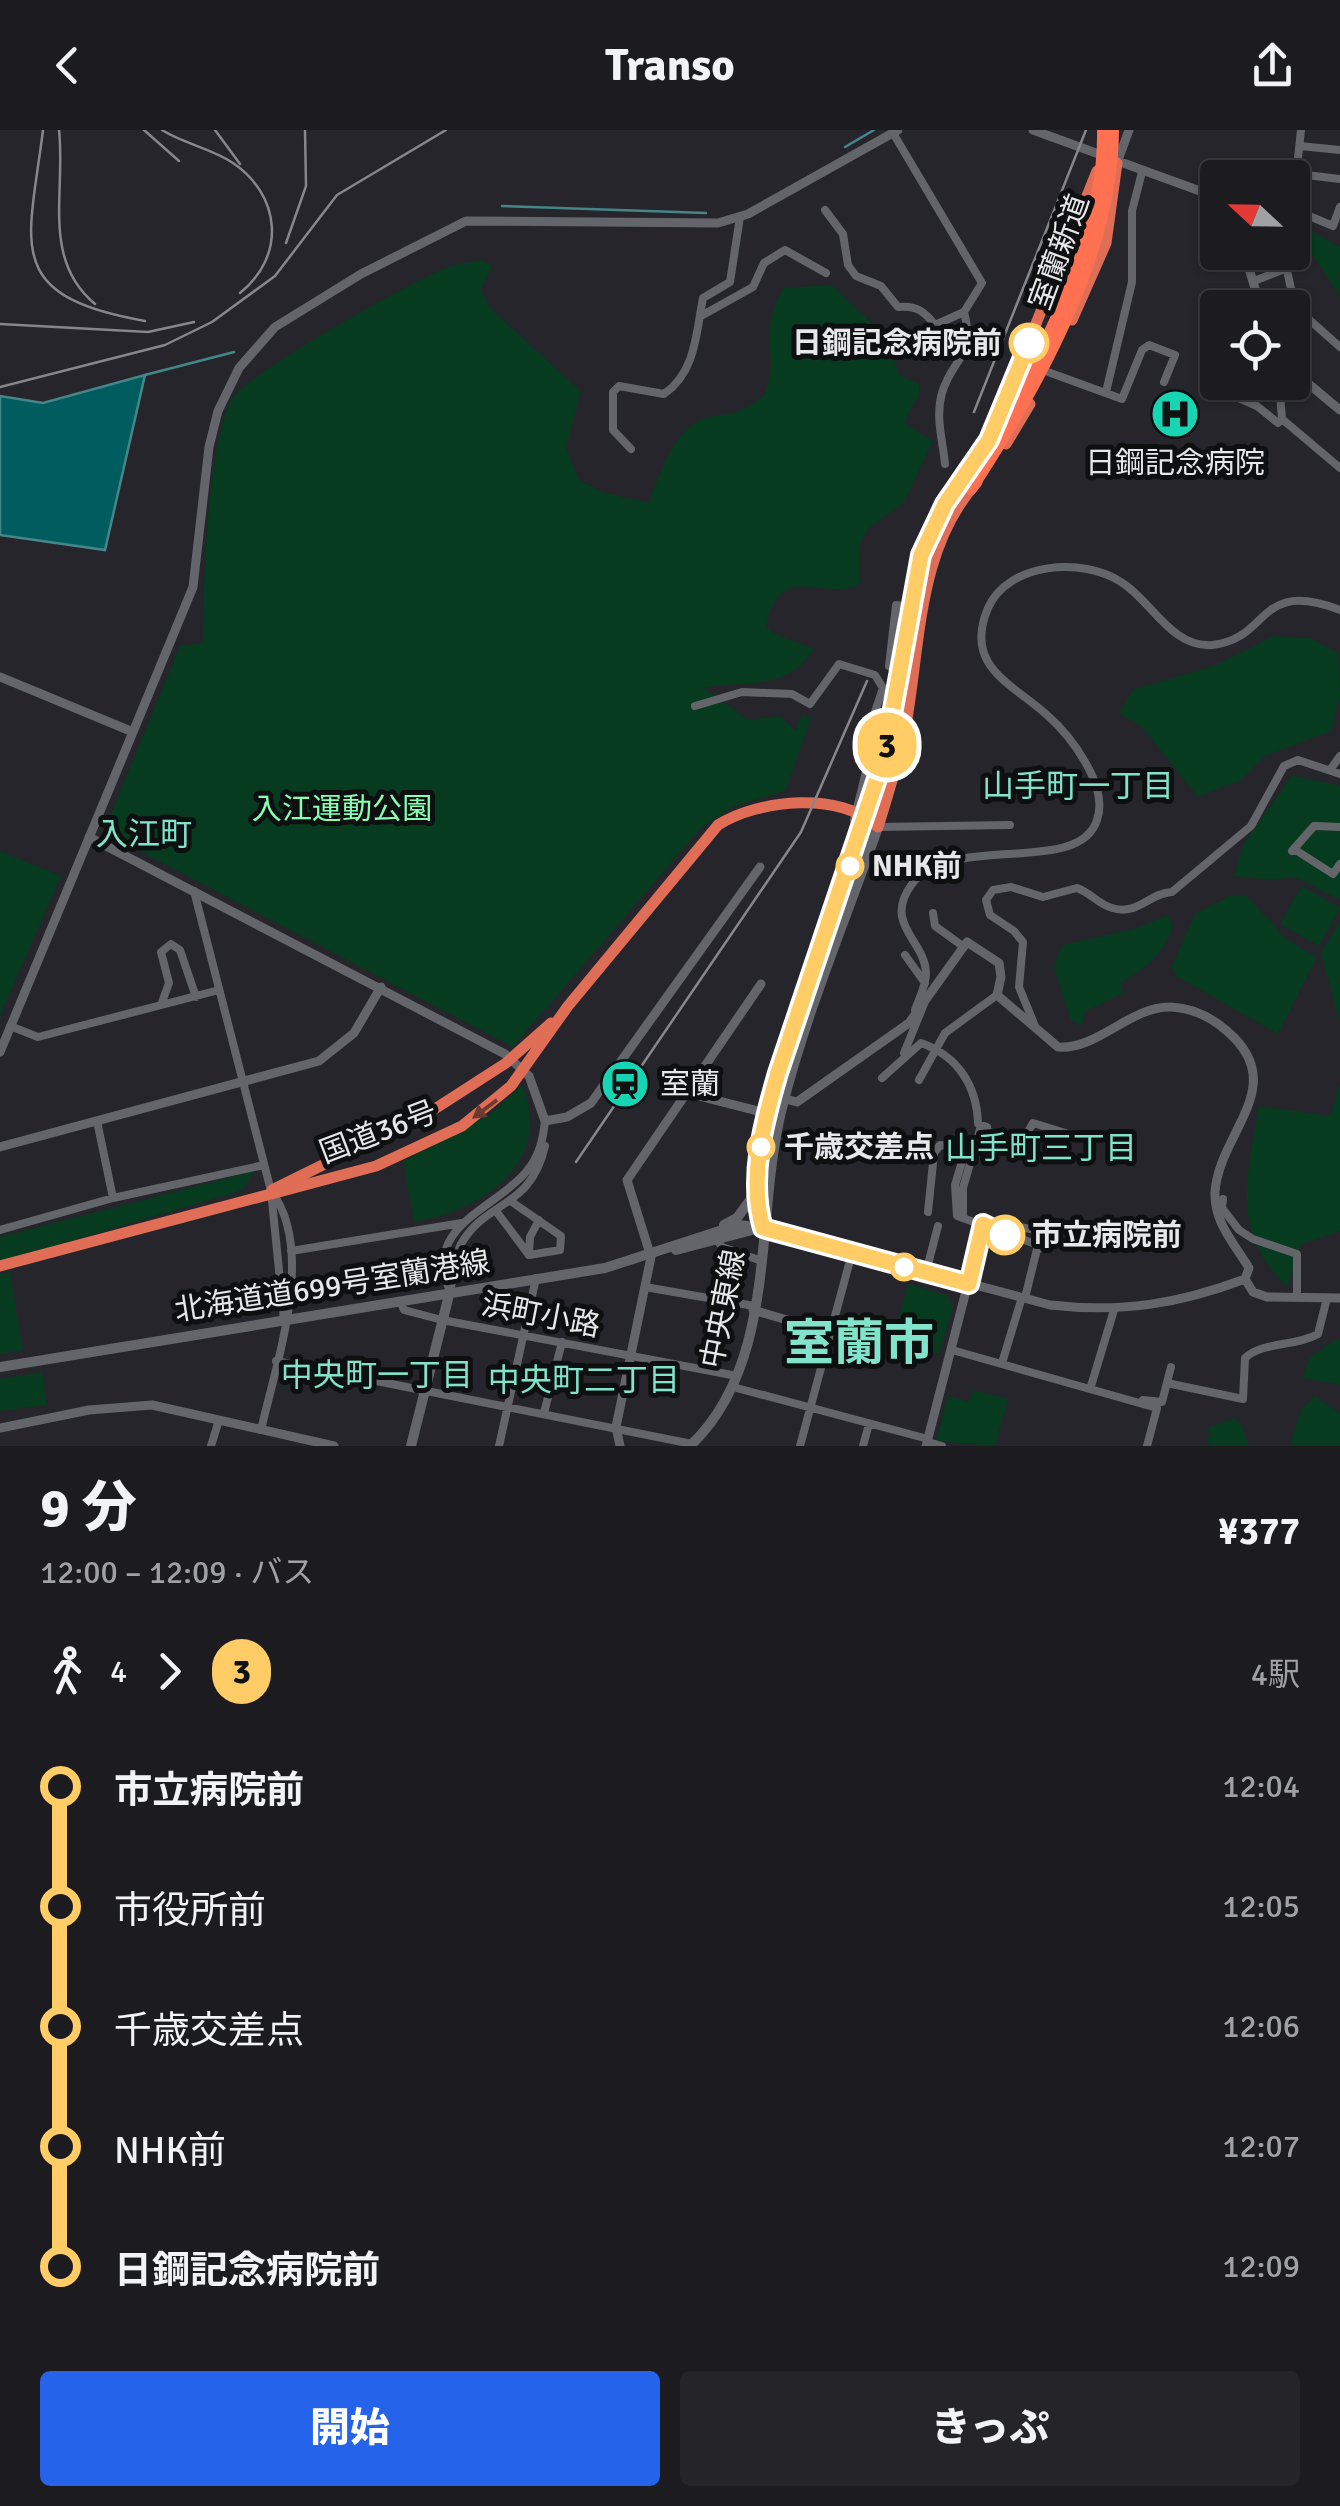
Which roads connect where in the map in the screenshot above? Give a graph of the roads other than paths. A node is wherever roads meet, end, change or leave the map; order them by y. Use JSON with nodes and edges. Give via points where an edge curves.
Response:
{"nodes":[{"id":1,"x":1033,"y":130,"type":"edge"},
{"id":2,"x":1104,"y":130,"type":"edge"},
{"id":3,"x":1114,"y":130,"type":"edge"},
{"id":4,"x":1128,"y":130,"type":"edge"},
{"id":5,"x":1301,"y":130,"type":"edge"},
{"id":6,"x":896,"y":131,"type":"edge"},
{"id":7,"x":1300,"y":146,"type":"junction"},
{"id":8,"x":1340,"y":150,"type":"edge"},
{"id":9,"x":1099,"y":156,"type":"junction"},
{"id":10,"x":1299,"y":160,"type":"edge"},
{"id":11,"x":1117,"y":162,"type":"junction"},
{"id":12,"x":1142,"y":172,"type":"junction"},
{"id":13,"x":1310,"y":175,"type":"edge"},
{"id":14,"x":1340,"y":178,"type":"edge"},
{"id":15,"x":1200,"y":191,"type":"edge"},
{"id":16,"x":1340,"y":207,"type":"edge"},
{"id":17,"x":826,"y":210,"type":"dead end"},
{"id":18,"x":740,"y":217,"type":"junction"},
{"id":19,"x":1310,"y":218,"type":"edge"},
{"id":20,"x":1250,"y":270,"type":"edge"},
{"id":21,"x":1282,"y":270,"type":"edge"},
{"id":22,"x":1284,"y":270,"type":"edge"},
{"id":23,"x":826,"y":273,"type":"dead end"},
{"id":24,"x":1254,"y":281,"type":"junction"},
{"id":25,"x":1256,"y":290,"type":"edge"},
{"id":26,"x":964,"y":312,"type":"junction"},
{"id":27,"x":700,"y":318,"type":"junction"},
{"id":28,"x":1340,"y":347,"type":"edge"},
{"id":29,"x":1048,"y":372,"type":"junction"},
{"id":30,"x":1164,"y":382,"type":"dead end"},
{"id":31,"x":1310,"y":385,"type":"edge"},
{"id":32,"x":1026,"y":386,"type":"junction"},
{"id":33,"x":1106,"y":392,"type":"junction"},
{"id":34,"x":1244,"y":400,"type":"edge"},
{"id":35,"x":1280,"y":400,"type":"edge"},
{"id":36,"x":1340,"y":410,"type":"edge"},
{"id":37,"x":1282,"y":418,"type":"junction"},
{"id":38,"x":989,"y":440,"type":"junction"},
{"id":39,"x":631,"y":449,"type":"dead end"},
{"id":40,"x":945,"y":464,"type":"dead end"},
{"id":41,"x":1340,"y":468,"type":"edge"},
{"id":42,"x":971,"y":489,"type":"junction"},
{"id":43,"x":1340,"y":610,"type":"edge"},
{"id":44,"x":0,"y":677,"type":"edge"},
{"id":45,"x":694,"y":706,"type":"dead end"},
{"id":46,"x":133,"y":732,"type":"junction"},
{"id":47,"x":1340,"y":756,"type":"edge"},
{"id":48,"x":1330,"y":770,"type":"junction"},
{"id":49,"x":1340,"y":774,"type":"edge"},
{"id":50,"x":855,"y":816,"type":"junction"},
{"id":51,"x":878,"y":826,"type":"junction"},
{"id":52,"x":1010,"y":826,"type":"dead end"},
{"id":53,"x":1340,"y":827,"type":"edge"},
{"id":54,"x":89,"y":837,"type":"junction"},
{"id":55,"x":1340,"y":864,"type":"edge"},
{"id":56,"x":760,"y":867,"type":"dead end"},
{"id":57,"x":194,"y":890,"type":"junction"},
{"id":58,"x":935,"y":916,"type":"dead end"},
{"id":59,"x":964,"y":947,"type":"junction"},
{"id":60,"x":904,"y":955,"type":"dead end"},
{"id":61,"x":925,"y":982,"type":"junction"},
{"id":62,"x":760,"y":984,"type":"dead end"},
{"id":63,"x":381,"y":987,"type":"junction"},
{"id":64,"x":220,"y":990,"type":"junction"},
{"id":65,"x":997,"y":995,"type":"junction"},
{"id":66,"x":196,"y":996,"type":"junction"},
{"id":67,"x":924,"y":1004,"type":"junction"},
{"id":68,"x":161,"y":1006,"type":"junction"},
{"id":69,"x":568,"y":1006,"type":"junction"},
{"id":70,"x":912,"y":1018,"type":"junction"},
{"id":71,"x":10,"y":1026,"type":"junction"},
{"id":72,"x":1039,"y":1036,"type":"junction"},
{"id":73,"x":936,"y":1048,"type":"junction"},
{"id":74,"x":0,"y":1052,"type":"edge"},
{"id":75,"x":902,"y":1057,"type":"junction"},
{"id":76,"x":882,"y":1078,"type":"dead end"},
{"id":77,"x":918,"y":1080,"type":"dead end"},
{"id":78,"x":245,"y":1084,"type":"junction"},
{"id":79,"x":687,"y":1093,"type":"junction"},
{"id":80,"x":784,"y":1102,"type":"junction"},
{"id":81,"x":766,"y":1114,"type":"junction"},
{"id":82,"x":97,"y":1120,"type":"junction"},
{"id":83,"x":545,"y":1121,"type":"junction"},
{"id":84,"x":991,"y":1132,"type":"junction"},
{"id":85,"x":1072,"y":1135,"type":"dead end"},
{"id":86,"x":0,"y":1146,"type":"edge"},
{"id":87,"x":264,"y":1165,"type":"junction"},
{"id":88,"x":756,"y":1179,"type":"junction"},
{"id":89,"x":270,"y":1191,"type":"junction"},
{"id":90,"x":113,"y":1198,"type":"junction"},
{"id":91,"x":1224,"y":1199,"type":"dead end"},
{"id":92,"x":512,"y":1202,"type":"junction"},
{"id":93,"x":496,"y":1211,"type":"junction"},
{"id":94,"x":928,"y":1212,"type":"dead end"},
{"id":95,"x":964,"y":1218,"type":"junction"},
{"id":96,"x":539,"y":1220,"type":"junction"},
{"id":97,"x":462,"y":1223,"type":"junction"},
{"id":98,"x":983,"y":1224,"type":"junction"},
{"id":99,"x":938,"y":1226,"type":"dead end"},
{"id":100,"x":763,"y":1228,"type":"junction"},
{"id":101,"x":997,"y":1228,"type":"junction"},
{"id":102,"x":0,"y":1230,"type":"edge"},
{"id":103,"x":715,"y":1234,"type":"junction"},
{"id":104,"x":1039,"y":1250,"type":"junction"},
{"id":105,"x":290,"y":1251,"type":"junction"},
{"id":106,"x":852,"y":1253,"type":"junction"},
{"id":107,"x":528,"y":1255,"type":"junction"},
{"id":108,"x":651,"y":1257,"type":"junction"},
{"id":109,"x":759,"y":1260,"type":"junction"},
{"id":110,"x":0,"y":1266,"type":"edge"},
{"id":111,"x":926,"y":1272,"type":"junction"},
{"id":112,"x":536,"y":1278,"type":"junction"},
{"id":113,"x":1245,"y":1279,"type":"junction"},
{"id":114,"x":969,"y":1284,"type":"junction"},
{"id":115,"x":645,"y":1288,"type":"junction"},
{"id":116,"x":450,"y":1291,"type":"junction"},
{"id":117,"x":1024,"y":1297,"type":"junction"},
{"id":118,"x":1297,"y":1297,"type":"junction"},
{"id":119,"x":1327,"y":1298,"type":"junction"},
{"id":120,"x":1340,"y":1298,"type":"edge"},
{"id":121,"x":400,"y":1301,"type":"junction"},
{"id":122,"x":754,"y":1308,"type":"junction"},
{"id":123,"x":1114,"y":1310,"type":"junction"},
{"id":124,"x":284,"y":1320,"type":"junction"},
{"id":125,"x":442,"y":1320,"type":"junction"},
{"id":126,"x":830,"y":1332,"type":"junction"},
{"id":127,"x":526,"y":1334,"type":"junction"},
{"id":128,"x":562,"y":1342,"type":"junction"},
{"id":129,"x":952,"y":1350,"type":"junction"},
{"id":130,"x":631,"y":1356,"type":"junction"},
{"id":131,"x":276,"y":1361,"type":"junction"},
{"id":132,"x":1002,"y":1363,"type":"junction"},
{"id":133,"x":0,"y":1366,"type":"edge"},
{"id":134,"x":1171,"y":1367,"type":"dead end"},
{"id":135,"x":735,"y":1382,"type":"junction"},
{"id":136,"x":1167,"y":1383,"type":"junction"},
{"id":137,"x":1091,"y":1386,"type":"junction"},
{"id":138,"x":425,"y":1391,"type":"junction"},
{"id":139,"x":1124,"y":1398,"type":"junction"},
{"id":140,"x":510,"y":1407,"type":"junction"},
{"id":141,"x":810,"y":1408,"type":"junction"},
{"id":142,"x":544,"y":1413,"type":"junction"},
{"id":143,"x":220,"y":1420,"type":"junction"},
{"id":144,"x":869,"y":1424,"type":"junction"},
{"id":145,"x":616,"y":1427,"type":"junction"},
{"id":146,"x":0,"y":1428,"type":"edge"},
{"id":147,"x":261,"y":1430,"type":"junction"},
{"id":148,"x":927,"y":1442,"type":"edge"},
{"id":149,"x":691,"y":1445,"type":"edge"},
{"id":150,"x":211,"y":1446,"type":"edge"},
{"id":151,"x":334,"y":1446,"type":"edge"},
{"id":152,"x":412,"y":1446,"type":"edge"},
{"id":153,"x":500,"y":1446,"type":"edge"},
{"id":154,"x":620,"y":1446,"type":"edge"},
{"id":155,"x":800,"y":1446,"type":"edge"},
{"id":156,"x":863,"y":1446,"type":"edge"},
{"id":157,"x":942,"y":1446,"type":"edge"},
{"id":158,"x":1147,"y":1446,"type":"edge"}],
"edges":[{"from":1,"to":9,"type":"street"},
{"from":2,"to":32,"type":"highway","name":"室蘭新道","via":[[1088,237]]},
{"from":3,"to":9,"type":"street"},
{"from":3,"to":32,"type":"highway","name":"室蘭新道","via":[[1101,227]]},
{"from":4,"to":11,"type":"street"},
{"from":5,"to":7,"type":"street"},
{"from":6,"to":18,"type":"street"},
{"from":6,"to":26,"type":"street","via":[[982,283]]},
{"from":7,"to":8,"type":"street"},
{"from":7,"to":10,"type":"street"},
{"from":9,"to":11,"type":"street"},
{"from":9,"to":38,"type":"highway"},
{"from":11,"to":12,"type":"street"},
{"from":11,"to":29,"type":"highway","via":[[1106,242]]},
{"from":12,"to":15,"type":"street"},
{"from":12,"to":33,"type":"street","via":[[1132,210],[1132,282]]},
{"from":13,"to":14,"type":"street"},
{"from":16,"to":19,"type":"street","via":[[1333,226]]},
{"from":17,"to":26,"type":"street","via":[[843,234],[856,276],[882,286],[898,307],[927,314],[935,325]]},
{"from":18,"to":27,"type":"street","via":[[730,282],[706,295]]},
{"from":18,"to":46,"type":"street","via":[[702,225],[466,221],[274,327],[223,397],[209,447],[193,587]]},
{"from":20,"to":24,"type":"street"},
{"from":21,"to":24,"type":"street"},
{"from":22,"to":28,"type":"street","via":[[1295,307]]},
{"from":23,"to":27,"type":"street","via":[[785,250],[764,263],[737,299]]},
{"from":24,"to":25,"type":"street"},
{"from":26,"to":40,"type":"street","via":[[969,347],[942,392],[939,442]]},
{"from":27,"to":39,"type":"street","via":[[695,350],[669,392],[630,386],[612,392],[613,430]]},
{"from":29,"to":33,"type":"street"},
{"from":29,"to":42,"type":"highway"},
{"from":30,"to":33,"type":"street","via":[[1174,354],[1149,345],[1122,400]]},
{"from":31,"to":36,"type":"street"},
{"from":32,"to":38,"type":"highway","name":"室蘭新道"},
{"from":32,"to":42,"type":"highway","name":"室蘭新道"},
{"from":34,"to":37,"type":"street","via":[[1272,422]]},
{"from":35,"to":37,"type":"street"},
{"from":37,"to":41,"type":"street"},
{"from":38,"to":50,"type":"highway","via":[[921,555],[884,758]]},
{"from":42,"to":51,"type":"highway","via":[[930,569],[905,730]]},
{"from":43,"to":61,"type":"street","via":[[1300,598],[1276,603],[1253,624],[1212,644],[1179,636],[1119,580],[1095,572],[1042,568],[1001,588],[982,628],[983,651],[1010,689],[1048,715],[1086,766],[1099,801],[1097,820],[1076,842],[1046,851],[966,856],[914,881],[902,922],[924,958]]},
{"from":44,"to":46,"type":"street"},
{"from":45,"to":50,"type":"street","via":[[742,692],[792,694],[810,704],[839,664],[875,675],[883,688],[866,741]]},
{"from":46,"to":54,"type":"street"},
{"from":47,"to":48,"type":"street"},
{"from":48,"to":49,"type":"street"},
{"from":48,"to":72,"type":"street","via":[[1298,760],[1284,766],[1239,839],[1172,892],[1134,910],[1112,908],[1077,888],[1043,897],[1011,887],[993,890],[986,900],[990,916],[1022,942],[1019,988]]},
{"from":50,"to":51,"type":"highway"},
{"from":50,"to":69,"type":"highway","name":"国道36号","via":[[766,803],[732,816]]},
{"from":50,"to":81,"type":"main road","name":"北海道道699号室蘭港線"},
{"from":51,"to":52,"type":"street"},
{"from":51,"to":80,"type":"main road"},
{"from":53,"to":55,"type":"street","via":[[1314,826],[1293,850],[1333,874]]},
{"from":54,"to":57,"type":"street"},
{"from":54,"to":71,"type":"street"},
{"from":56,"to":83,"type":"street","via":[[591,1103],[567,1118]]},
{"from":57,"to":63,"type":"street"},
{"from":57,"to":64,"type":"street"},
{"from":58,"to":59,"type":"street","via":[[935,926]]},
{"from":59,"to":65,"type":"street","via":[[978,947],[999,963]]},
{"from":59,"to":67,"type":"street"},
{"from":60,"to":61,"type":"street"},
{"from":61,"to":70,"type":"street"},
{"from":62,"to":79,"type":"street"},
{"from":63,"to":78,"type":"street","via":[[354,1033],[332,1053]]},
{"from":63,"to":83,"type":"street","via":[[519,1063],[535,1086]]},
{"from":64,"to":66,"type":"street"},
{"from":64,"to":78,"type":"street"},
{"from":65,"to":72,"type":"street"},
{"from":65,"to":73,"type":"street","via":[[956,1022]]},
{"from":66,"to":68,"type":"street"},
{"from":66,"to":68,"type":"street","via":[[180,950],[171,944],[161,952],[170,983]]},
{"from":67,"to":70,"type":"street"},
{"from":67,"to":75,"type":"street"},
{"from":68,"to":71,"type":"street","via":[[38,1037]]},
{"from":69,"to":89,"type":"highway","name":"国道36号","via":[[506,1064],[465,1091]]},
{"from":69,"to":89,"type":"highway","name":"国道36号","one_way":true,"via":[[521,1074],[482,1112],[415,1150]]},
{"from":70,"to":80,"type":"street","via":[[797,1102]]},
{"from":71,"to":74,"type":"street"},
{"from":72,"to":113,"type":"street","via":[[1068,1047],[1154,1007],[1204,1015],[1240,1043],[1254,1087],[1215,1190],[1223,1228],[1249,1268]]},
{"from":73,"to":75,"type":"street","via":[[921,1043]]},
{"from":73,"to":77,"type":"street"},
{"from":73,"to":84,"type":"street","via":[[964,1074],[978,1124]]},
{"from":75,"to":76,"type":"street"},
{"from":78,"to":82,"type":"street"},
{"from":78,"to":87,"type":"street"},
{"from":79,"to":81,"type":"street"},
{"from":79,"to":108,"type":"street","via":[[627,1180]]},
{"from":80,"to":81,"type":"street"},
{"from":80,"to":100,"type":"main road"},
{"from":81,"to":88,"type":"main road","name":"北海道道699号室蘭港線"},
{"from":82,"to":86,"type":"street"},
{"from":82,"to":90,"type":"street"},
{"from":83,"to":92,"type":"street","via":[[538,1169]]},
{"from":83,"to":97,"type":"street","via":[[528,1170]]},
{"from":84,"to":85,"type":"street","via":[[1022,1142],[1033,1123]]},
{"from":84,"to":95,"type":"street","via":[[980,1129],[963,1188]]},
{"from":87,"to":89,"type":"street"},
{"from":87,"to":90,"type":"street"},
{"from":88,"to":100,"type":"main road","name":"北海道道699号室蘭港線"},
{"from":88,"to":103,"type":"main road","name":"北海道道699号室蘭港線","via":[[740,1215]]},
{"from":89,"to":105,"type":"street","via":[[281,1205]]},
{"from":89,"to":110,"type":"highway","name":"国道36号"},
{"from":89,"to":124,"type":"street"},
{"from":90,"to":102,"type":"street"},
{"from":91,"to":118,"type":"street","via":[[1222,1208],[1239,1230],[1296,1254]]},
{"from":92,"to":93,"type":"street"},
{"from":92,"to":96,"type":"street"},
{"from":93,"to":107,"type":"street"},
{"from":93,"to":116,"type":"street","via":[[462,1244]]},
{"from":94,"to":95,"type":"street","via":[[934,1153],[952,1145],[964,1155],[955,1185],[957,1216]]},
{"from":95,"to":98,"type":"street"},
{"from":96,"to":107,"type":"street"},
{"from":96,"to":107,"type":"street","via":[[561,1236],[562,1247]]},
{"from":97,"to":105,"type":"street"},
{"from":97,"to":116,"type":"street","via":[[444,1256]]},
{"from":98,"to":101,"type":"street"},
{"from":98,"to":114,"type":"street"},
{"from":99,"to":111,"type":"street"},
{"from":100,"to":103,"type":"main road","name":"北海道道699号室蘭港線"},
{"from":100,"to":106,"type":"street"},
{"from":100,"to":109,"type":"main road","name":"中央東線"},
{"from":101,"to":104,"type":"street"},
{"from":101,"to":104,"type":"street","via":[[1047,1232]]},
{"from":103,"to":108,"type":"main road","name":"北海道道699号室蘭港線","via":[[681,1240]]},
{"from":103,"to":109,"type":"street","via":[[722,1247]]},
{"from":104,"to":117,"type":"street"},
{"from":105,"to":124,"type":"street"},
{"from":106,"to":111,"type":"street"},
{"from":106,"to":126,"type":"street"},
{"from":108,"to":112,"type":"main road","name":"北海道道699号室蘭港線"},
{"from":108,"to":115,"type":"street"},
{"from":109,"to":122,"type":"main road","name":"中央東線"},
{"from":111,"to":114,"type":"street"},
{"from":112,"to":116,"type":"main road","name":"北海道道699号室蘭港線"},
{"from":112,"to":127,"type":"street"},
{"from":113,"to":118,"type":"street","via":[[1253,1292]]},
{"from":113,"to":123,"type":"street","via":[[1190,1299]]},
{"from":114,"to":117,"type":"street"},
{"from":114,"to":129,"type":"street"},
{"from":115,"to":122,"type":"street"},
{"from":115,"to":130,"type":"street"},
{"from":116,"to":121,"type":"main road","name":"北海道道699号室蘭港線"},
{"from":116,"to":125,"type":"main road"},
{"from":117,"to":123,"type":"street"},
{"from":117,"to":132,"type":"street"},
{"from":118,"to":119,"type":"street"},
{"from":119,"to":120,"type":"street"},
{"from":119,"to":136,"type":"street","via":[[1318,1334],[1246,1358],[1243,1399]]},
{"from":121,"to":124,"type":"main road","name":"北海道道699号室蘭港線"},
{"from":121,"to":125,"type":"street","name":"浜町小路","via":[[404,1310]]},
{"from":122,"to":126,"type":"street"},
{"from":122,"to":135,"type":"main road","name":"中央東線"},
{"from":123,"to":137,"type":"street"},
{"from":124,"to":131,"type":"street"},
{"from":124,"to":133,"type":"main road","name":"北海道道699号室蘭港線"},
{"from":125,"to":127,"type":"street","name":"浜町小路"},
{"from":125,"to":138,"type":"main road"},
{"from":126,"to":141,"type":"street"},
{"from":127,"to":128,"type":"street","name":"浜町小路"},
{"from":127,"to":140,"type":"street"},
{"from":128,"to":130,"type":"street","name":"浜町小路"},
{"from":128,"to":142,"type":"street"},
{"from":129,"to":132,"type":"street"},
{"from":129,"to":148,"type":"street"},
{"from":130,"to":135,"type":"street","name":"浜町小路"},
{"from":130,"to":145,"type":"street"},
{"from":131,"to":138,"type":"street"},
{"from":131,"to":147,"type":"street"},
{"from":132,"to":137,"type":"street"},
{"from":134,"to":136,"type":"street"},
{"from":135,"to":141,"type":"street","name":"浜町小路"},
{"from":135,"to":149,"type":"main road","name":"中央東線"},
{"from":136,"to":139,"type":"street","via":[[1162,1402]]},
{"from":137,"to":139,"type":"street"},
{"from":138,"to":140,"type":"street"},
{"from":138,"to":152,"type":"main road"},
{"from":139,"to":158,"type":"street","via":[[1157,1408]]},
{"from":140,"to":142,"type":"street"},
{"from":140,"to":153,"type":"street"},
{"from":141,"to":144,"type":"street","name":"浜町小路"},
{"from":141,"to":155,"type":"street"},
{"from":142,"to":145,"type":"street"},
{"from":143,"to":146,"type":"street","via":[[136,1405]]},
{"from":143,"to":147,"type":"street"},
{"from":143,"to":150,"type":"street"},
{"from":144,"to":148,"type":"street","name":"浜町小路"},
{"from":144,"to":156,"type":"street"},
{"from":145,"to":149,"type":"street"},
{"from":145,"to":154,"type":"street"},
{"from":147,"to":151,"type":"street"},
{"from":148,"to":157,"type":"street","name":"浜町小路"}]}
